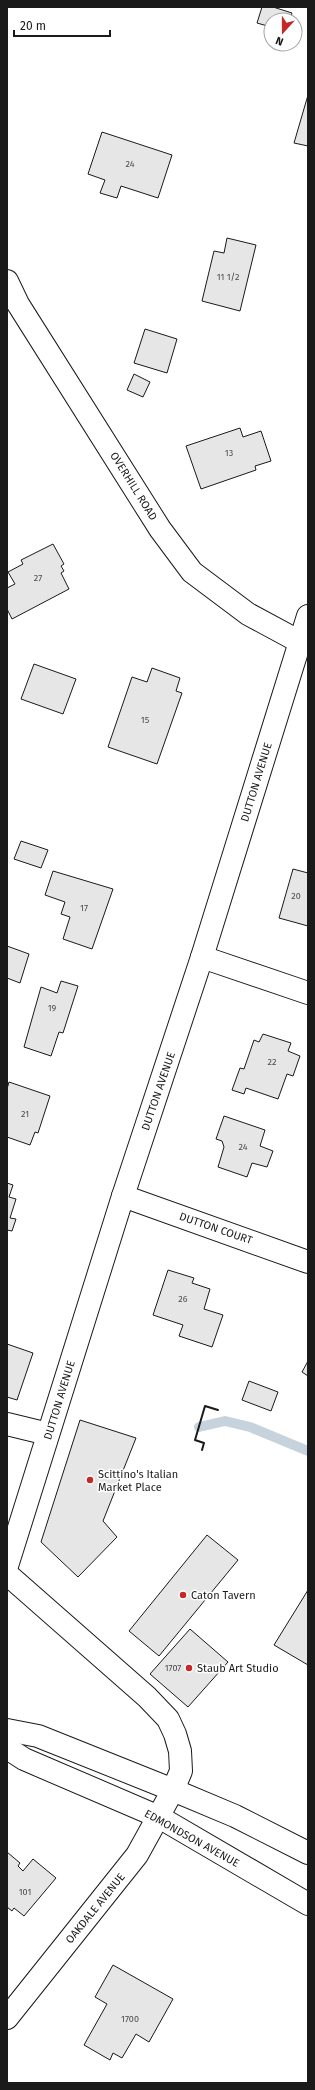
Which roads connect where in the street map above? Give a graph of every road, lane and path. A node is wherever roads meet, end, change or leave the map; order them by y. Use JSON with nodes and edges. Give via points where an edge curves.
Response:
{"nodes":[{"id":1,"x":7,"y":281,"type":"edge"},
{"id":2,"x":308,"y":616,"type":"edge"},
{"id":3,"x":304,"y":643,"type":"edge"},
{"id":4,"x":202,"y":957,"type":"junction"},
{"id":5,"x":308,"y":993,"type":"edge"},
{"id":6,"x":123,"y":1196,"type":"junction"},
{"id":7,"x":308,"y":1262,"type":"edge"},
{"id":8,"x":7,"y":1424,"type":"edge"},
{"id":9,"x":48,"y":1434,"type":"junction"},
{"id":10,"x":7,"y":1566,"type":"edge"},
{"id":11,"x":7,"y":1574,"type":"edge"},
{"id":12,"x":7,"y":1730,"type":"edge"},
{"id":13,"x":7,"y":1748,"type":"edge"},
{"id":14,"x":173,"y":1790,"type":"junction"},
{"id":15,"x":159,"y":1817,"type":"junction"},
{"id":16,"x":308,"y":1853,"type":"edge"},
{"id":17,"x":308,"y":1904,"type":"edge"},
{"id":18,"x":7,"y":2018,"type":"edge"}],
"edges":[{"from":1,"to":3,"type":"street","name":"OVERHILL ROAD","via":[[18,304],[156,522],[192,572],[248,614]]},
{"from":2,"to":3,"type":"street","name":"DUTTON AVENUE"},
{"from":3,"to":4,"type":"street","name":"DUTTON AVENUE"},
{"from":4,"to":5,"type":"street"},
{"from":4,"to":6,"type":"street","name":"DUTTON AVENUE"},
{"from":6,"to":7,"type":"street","name":"DUTTON COURT"},
{"from":6,"to":9,"type":"street","name":"DUTTON AVENUE"},
{"from":8,"to":9,"type":"street"},
{"from":9,"to":10,"type":"street","name":"DUTTON AVENUE"},
{"from":11,"to":14,"type":"street","name":"OAKDALE AVENUE","via":[[147,1697],[168,1719],[180,1751],[181,1771]]},
{"from":12,"to":14,"type":"street","via":[[38,1736]]},
{"from":13,"to":15,"type":"street","name":"EDMONDSON AVENUE","via":[[24,1759]]},
{"from":14,"to":15,"type":"street","name":"OAKDALE AVENUE"},
{"from":14,"to":16,"type":"street","via":[[235,1816]]},
{"from":15,"to":17,"type":"street","name":"EDMONDSON AVENUE"},
{"from":15,"to":18,"type":"street","name":"OAKDALE AVENUE","via":[[137,1855]]}]}
